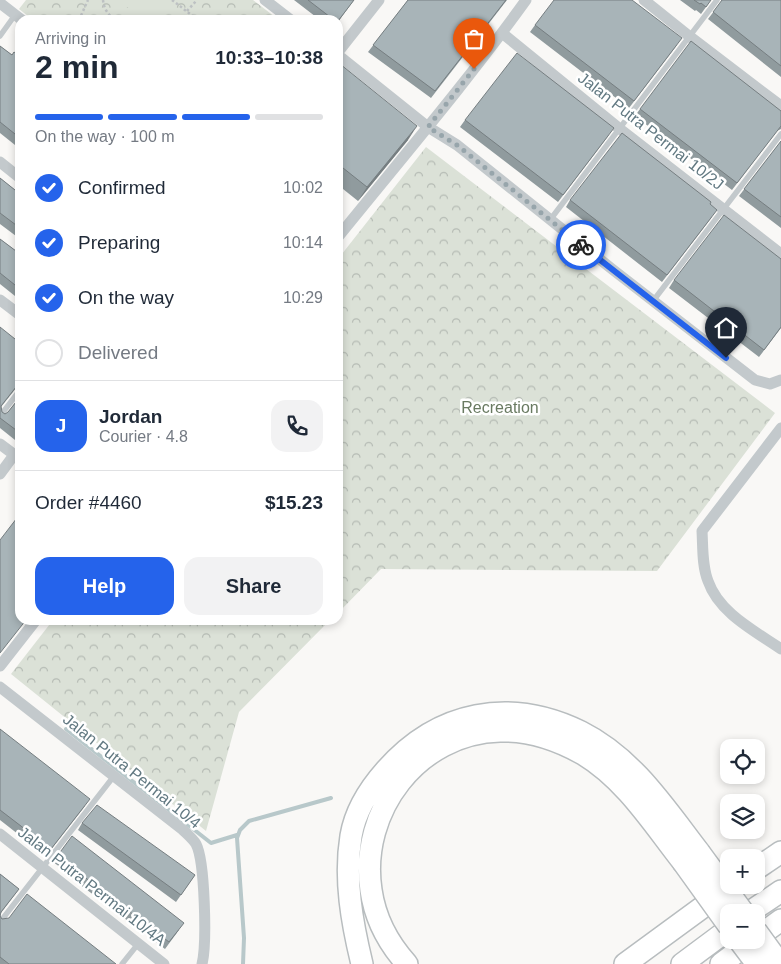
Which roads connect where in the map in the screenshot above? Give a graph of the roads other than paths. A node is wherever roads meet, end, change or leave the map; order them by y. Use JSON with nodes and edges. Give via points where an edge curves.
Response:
{"nodes":[{"id":1,"x":265,"y":0,"type":"edge"},
{"id":2,"x":379,"y":0,"type":"edge"},
{"id":3,"x":526,"y":0,"type":"edge"},
{"id":4,"x":644,"y":0,"type":"edge"},
{"id":5,"x":717,"y":0,"type":"edge"},
{"id":6,"x":0,"y":3,"type":"edge"},
{"id":7,"x":284,"y":15,"type":"edge"},
{"id":8,"x":15,"y":16,"type":"edge"},
{"id":9,"x":15,"y":21,"type":"edge"},
{"id":10,"x":502,"y":33,"type":"junction"},
{"id":11,"x":0,"y":36,"type":"edge"},
{"id":12,"x":689,"y":36,"type":"junction"},
{"id":13,"x":343,"y":47,"type":"edge"},
{"id":14,"x":343,"y":58,"type":"edge"},
{"id":15,"x":781,"y":106,"type":"edge"},
{"id":16,"x":428,"y":127,"type":"junction"},
{"id":17,"x":620,"y":129,"type":"junction"},
{"id":18,"x":781,"y":134,"type":"edge"},
{"id":19,"x":0,"y":162,"type":"edge"},
{"id":20,"x":15,"y":174,"type":"edge"},
{"id":21,"x":723,"y":209,"type":"junction"},
{"id":22,"x":550,"y":220,"type":"junction"},
{"id":23,"x":343,"y":231,"type":"edge"},
{"id":24,"x":781,"y":254,"type":"edge"},
{"id":25,"x":0,"y":300,"type":"edge"},
{"id":26,"x":653,"y":301,"type":"junction"},
{"id":27,"x":15,"y":311,"type":"edge"},
{"id":28,"x":781,"y":380,"type":"edge"},
{"id":29,"x":15,"y":396,"type":"edge"},
{"id":30,"x":0,"y":416,"type":"edge"},
{"id":31,"x":781,"y":428,"type":"edge"},
{"id":32,"x":0,"y":444,"type":"edge"},
{"id":33,"x":15,"y":455,"type":"edge"},
{"id":34,"x":15,"y":459,"type":"edge"},
{"id":35,"x":0,"y":474,"type":"edge"},
{"id":36,"x":32,"y":625,"type":"edge"},
{"id":37,"x":781,"y":649,"type":"edge"},
{"id":38,"x":0,"y":666,"type":"edge"},
{"id":39,"x":0,"y":687,"type":"edge"},
{"id":40,"x":114,"y":776,"type":"junction"},
{"id":41,"x":0,"y":834,"type":"edge"},
{"id":42,"x":781,"y":852,"type":"edge"},
{"id":43,"x":691,"y":857,"type":"junction"},
{"id":44,"x":765,"y":863,"type":"edge"},
{"id":45,"x":43,"y":867,"type":"junction"},
{"id":46,"x":781,"y":891,"type":"edge"},
{"id":47,"x":721,"y":894,"type":"edge"},
{"id":48,"x":735,"y":904,"type":"edge"},
{"id":49,"x":762,"y":904,"type":"edge"},
{"id":50,"x":720,"y":910,"type":"edge"},
{"id":51,"x":781,"y":920,"type":"edge"},
{"id":52,"x":0,"y":922,"type":"edge"},
{"id":53,"x":765,"y":932,"type":"edge"},
{"id":54,"x":720,"y":934,"type":"edge"},
{"id":55,"x":765,"y":943,"type":"edge"},
{"id":56,"x":138,"y":944,"type":"junction"},
{"id":57,"x":741,"y":949,"type":"edge"},
{"id":58,"x":746,"y":949,"type":"edge"},
{"id":59,"x":122,"y":964,"type":"edge"},
{"id":60,"x":164,"y":964,"type":"edge"},
{"id":61,"x":202,"y":964,"type":"edge"},
{"id":62,"x":362,"y":964,"type":"edge"},
{"id":63,"x":407,"y":964,"type":"edge"},
{"id":64,"x":625,"y":964,"type":"edge"},
{"id":65,"x":682,"y":964,"type":"edge"},
{"id":66,"x":720,"y":964,"type":"edge"},
{"id":67,"x":757,"y":964,"type":"edge"},
{"id":68,"x":780,"y":964,"type":"edge"}],
"edges":[{"from":1,"to":7,"type":"street"},
{"from":2,"to":13,"type":"street"},
{"from":3,"to":10,"type":"street"},
{"from":4,"to":12,"type":"street"},
{"from":5,"to":12,"type":"lane"},
{"from":6,"to":8,"type":"street"},
{"from":9,"to":11,"type":"lane"},
{"from":10,"to":16,"type":"street"},
{"from":10,"to":17,"type":"street","name":"Jalan Putra Permai 10/2J"},
{"from":12,"to":15,"type":"street"},
{"from":12,"to":17,"type":"lane"},
{"from":14,"to":16,"type":"street"},
{"from":16,"to":22,"type":"street","via":[[457,145]]},
{"from":16,"to":23,"type":"street"},
{"from":17,"to":21,"type":"street","name":"Jalan Putra Permai 10/2J"},
{"from":17,"to":22,"type":"lane"},
{"from":18,"to":21,"type":"lane"},
{"from":19,"to":20,"type":"street"},
{"from":21,"to":24,"type":"street","name":"Jalan Putra Permai 10/2J"},
{"from":21,"to":26,"type":"lane"},
{"from":22,"to":26,"type":"street"},
{"from":25,"to":27,"type":"street"},
{"from":26,"to":28,"type":"street","via":[[755,380],[770,384]]},
{"from":29,"to":30,"type":"lane"},
{"from":31,"to":37,"type":"street","via":[[702,531],[708,582],[716,597],[729,612]]},
{"from":32,"to":33,"type":"street"},
{"from":34,"to":35,"type":"street"},
{"from":36,"to":38,"type":"street"},
{"from":39,"to":40,"type":"street","name":"Jalan Putra Permai 10/4"},
{"from":40,"to":45,"type":"lane"},
{"from":40,"to":61,"type":"street","name":"Jalan Putra Permai 10/4","via":[[196,843],[200,856],[205,923]]},
{"from":41,"to":45,"type":"street","name":"Jalan Putra Permai 10/4A"},
{"from":42,"to":44,"type":"highway"},
{"from":43,"to":48,"type":"highway","bridge":true},
{"from":43,"to":50,"type":"highway","bridge":true},
{"from":43,"to":62,"type":"highway","via":[[642,779],[615,754],[583,733],[527,714],[483,715],[454,721],[414,742],[396,758],[378,778],[357,818],[351,835],[350,897]]},
{"from":43,"to":63,"type":"highway","via":[[616,780],[584,755],[558,741],[500,731],[460,739],[421,760],[400,781],[378,819],[370,848],[369,877],[377,915],[389,941]]},
{"from":45,"to":52,"type":"lane"},
{"from":45,"to":56,"type":"street","name":"Jalan Putra Permai 10/4A"},
{"from":46,"to":49,"type":"highway"},
{"from":47,"to":64,"type":"highway"},
{"from":51,"to":53,"type":"highway"},
{"from":54,"to":65,"type":"highway"},
{"from":55,"to":68,"type":"highway","bridge":true},
{"from":56,"to":59,"type":"lane"},
{"from":56,"to":60,"type":"street","name":"Jalan Putra Permai 10/4A"},
{"from":57,"to":66,"type":"highway"},
{"from":58,"to":67,"type":"highway","bridge":true}]}
